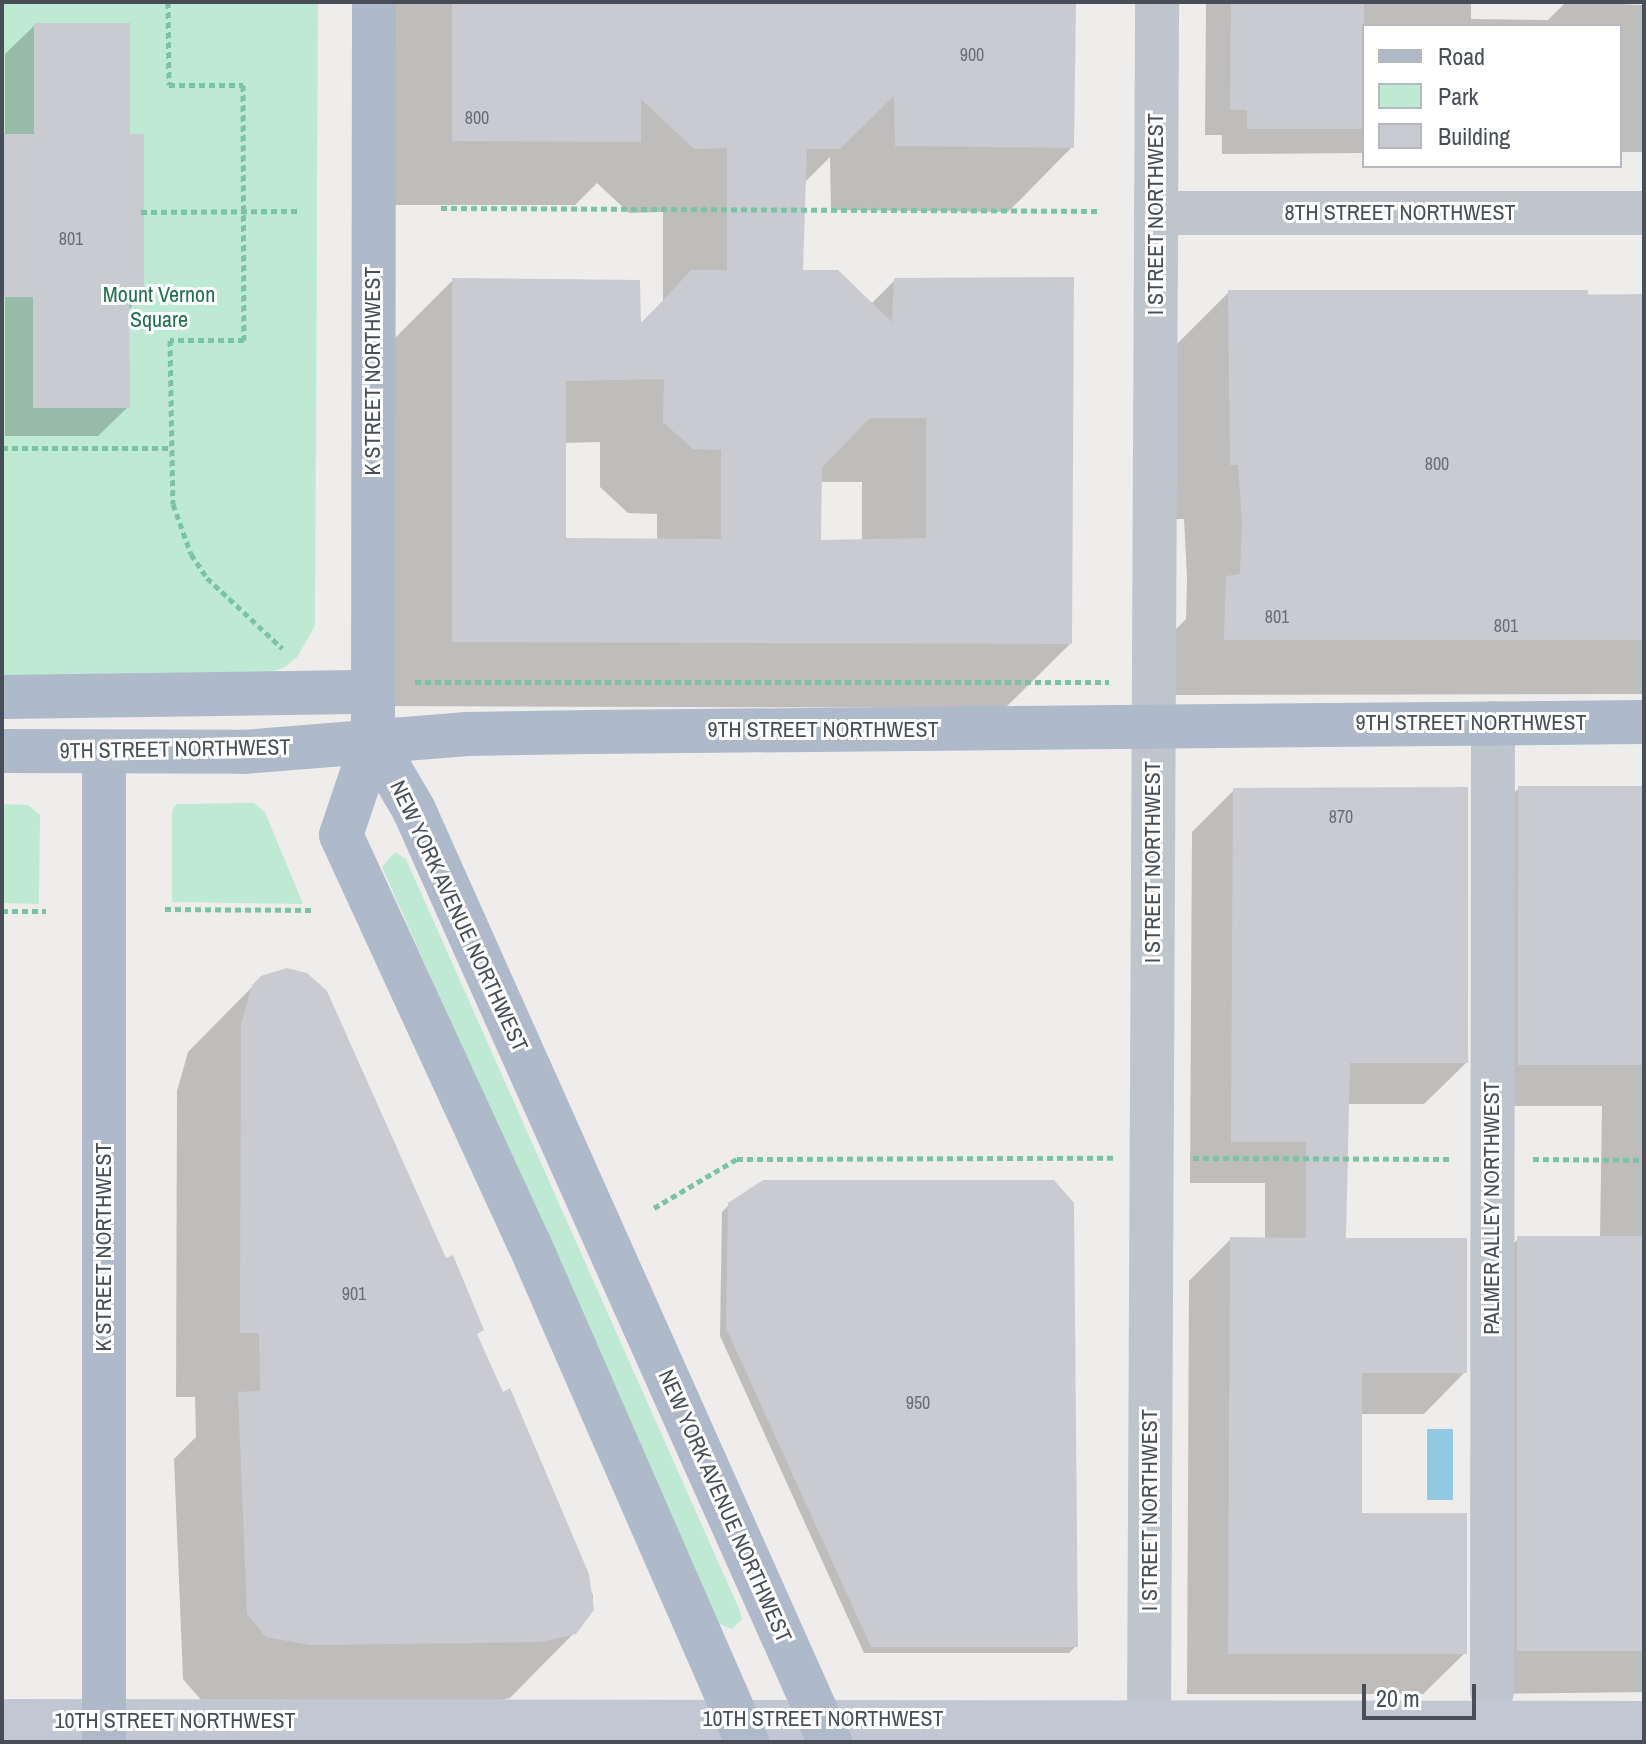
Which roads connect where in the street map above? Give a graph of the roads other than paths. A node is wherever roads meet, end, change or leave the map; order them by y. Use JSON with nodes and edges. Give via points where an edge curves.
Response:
{"nodes":[{"id":1,"x":374,"y":2,"type":"edge"},
{"id":2,"x":1157,"y":2,"type":"edge"},
{"id":3,"x":1156,"y":213,"type":"junction"},
{"id":4,"x":1644,"y":213,"type":"edge"},
{"id":5,"x":373,"y":692,"type":"junction"},
{"id":6,"x":2,"y":697,"type":"edge"},
{"id":7,"x":1644,"y":722,"type":"edge"},
{"id":8,"x":1493,"y":723,"type":"junction"},
{"id":9,"x":1154,"y":724,"type":"junction"},
{"id":10,"x":373,"y":740,"type":"junction"},
{"id":11,"x":2,"y":751,"type":"edge"},
{"id":12,"x":104,"y":752,"type":"junction"},
{"id":13,"x":1492,"y":1692,"type":"dead end"},
{"id":14,"x":2,"y":1721,"type":"edge"},
{"id":15,"x":1644,"y":1723,"type":"edge"},
{"id":16,"x":1163,"y":1729,"type":"edge"},
{"id":17,"x":742,"y":1730,"type":"edge"},
{"id":18,"x":825,"y":1730,"type":"edge"},
{"id":19,"x":104,"y":1732,"type":"edge"}],
"edges":[{"from":1,"to":5,"type":"main road","name":"K STREET NORTHWEST"},
{"from":2,"to":3,"type":"street","name":"I STREET NORTHWEST"},
{"from":3,"to":4,"type":"street","name":"8TH STREET NORTHWEST"},
{"from":3,"to":9,"type":"street","name":"I STREET NORTHWEST"},
{"from":5,"to":6,"type":"main road"},
{"from":5,"to":10,"type":"main road","name":"K STREET NORTHWEST"},
{"from":7,"to":8,"type":"main road","name":"9TH STREET NORTHWEST"},
{"from":8,"to":9,"type":"main road","name":"9TH STREET NORTHWEST"},
{"from":8,"to":13,"type":"street","name":"PALMER ALLEY NORTHWEST"},
{"from":9,"to":10,"type":"main road","name":"9TH STREET NORTHWEST"},
{"from":9,"to":16,"type":"street","name":"I STREET NORTHWEST"},
{"from":10,"to":12,"type":"main road","name":"9TH STREET NORTHWEST","via":[[244,752]]},
{"from":10,"to":17,"type":"main road","name":"NEW YORK AVENUE NORTHWEST","via":[[341,835],[529,1243]]},
{"from":10,"to":18,"type":"main road","name":"NEW YORK AVENUE NORTHWEST","via":[[414,810]]},
{"from":11,"to":12,"type":"main road","name":"9TH STREET NORTHWEST"},
{"from":12,"to":19,"type":"main road","name":"K STREET NORTHWEST"},
{"from":14,"to":19,"type":"street","name":"10TH STREET NORTHWEST"},
{"from":15,"to":16,"type":"street","name":"10TH STREET NORTHWEST"},
{"from":16,"to":18,"type":"street","name":"10TH STREET NORTHWEST"},
{"from":17,"to":18,"type":"street","name":"10TH STREET NORTHWEST"},
{"from":17,"to":19,"type":"street","name":"10TH STREET NORTHWEST"}]}
